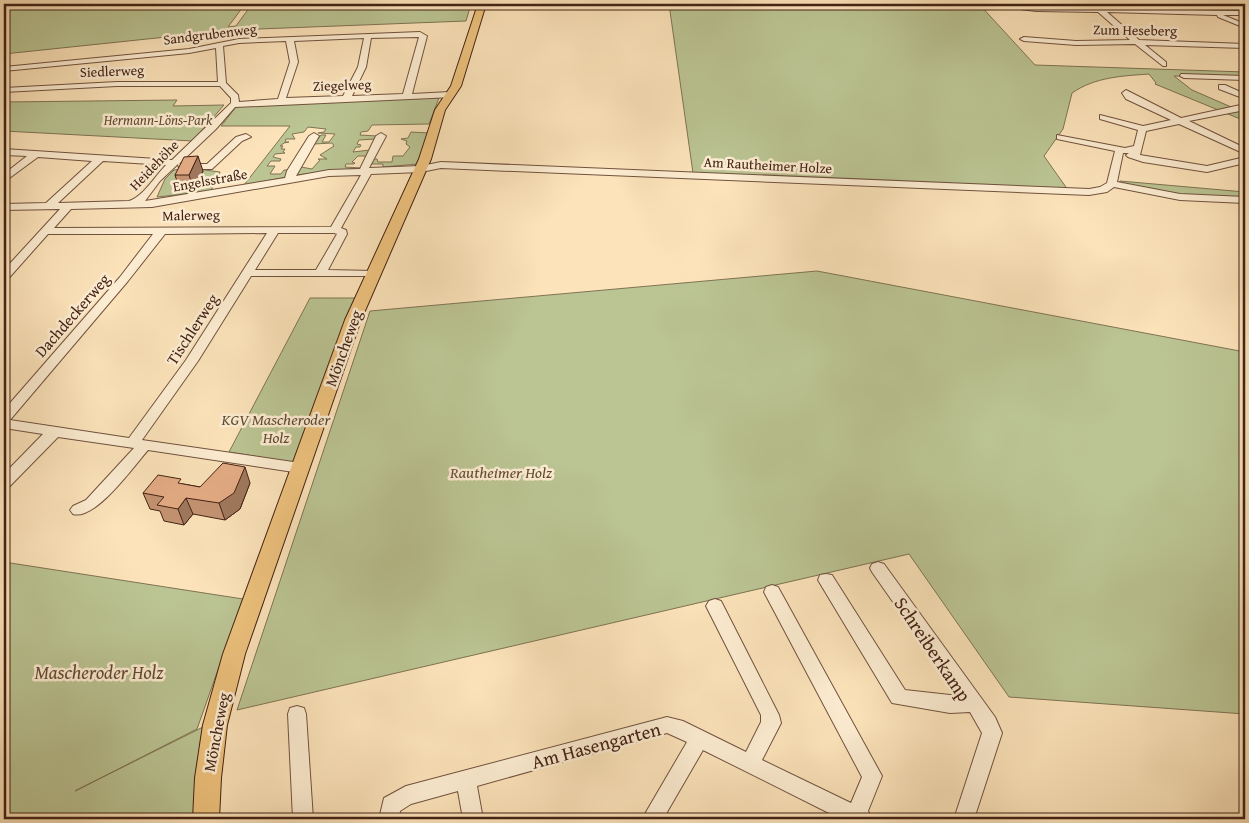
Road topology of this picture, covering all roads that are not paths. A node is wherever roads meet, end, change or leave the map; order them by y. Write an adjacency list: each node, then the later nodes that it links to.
1 (482, 4): 25 (main road, Möncheweg)
2 (996, 4): 5 (street)
3 (1174, 4): 4 (street); 6 (street)
4 (1225, 5): 8 (street)
5 (1100, 10): 6 (street); 14 (street)
6 (1183, 11): 7 (street)
7 (1211, 12): 8 (street); 10 (street)
8 (1233, 13): 9 (street)
9 (1245, 13)
10 (1245, 26)
11 (368, 35): 12 (street, Sandgrubenweg); 26 (street, Sandgrubenweg); 28 (street)
12 (289, 38): 15 (street, Sandgrubenweg); 29 (street)
13 (1024, 39): 14 (street, Zum Heseberg)
14 (1135, 42): 16 (street, Zum Heseberg); 17 (street)
15 (219, 44): 18 (street, Sandgrubenweg); 21 (street)
16 (1245, 46)
17 (1163, 64)
18 (4, 69)
19 (1184, 76): 20 (street)
20 (1245, 78)
21 (222, 84): 23 (street, Siedlerweg); 30 (street)
22 (1222, 87): 27 (street)
23 (4, 90)
24 (1126, 93): 33 (street)
25 (450, 95): 26 (street, Ziegelweg); 47 (main road, Möncheweg)
26 (407, 96): 28 (street, Ziegelweg)
27 (1245, 97)
28 (346, 98): 29 (street, Ziegelweg)
29 (281, 100): 30 (street, Ziegelweg)
30 (235, 104): 46 (street, Heidehöhe)
31 (1245, 106): 33 (street)
32 (1103, 117): 34 (street)
33 (1180, 121): 34 (street); 42 (street)
34 (1144, 129): 41 (street)
35 (314, 136): 50 (street)
36 (381, 136): 48 (street)
37 (246, 137): 46 (street)
38 (1060, 138): 40 (street)
39 (4, 152): 43 (street)
40 (1119, 152): 41 (street); 51 (street)
41 (1134, 152): 45 (street)
42 (1245, 152)
43 (37, 153): 44 (street); 49 (street)
44 (102, 158): 46 (street); 53 (street)
45 (1245, 160)
46 (173, 164): 55 (street, Heidehöhe)
47 (421, 169): 48 (street, Engelsstraße); 51 (street, Am Rautheimer Holze); 63 (main road, Möncheweg)
48 (365, 170): 50 (street, Engelsstraße); 59 (street)
49 (4, 179)
50 (290, 179): 55 (street, Engelsstraße)
51 (1112, 184): 52 (street, Am Rautheimer Holze)
52 (1245, 200)
53 (49, 206): 54 (street, Engelsstraße); 56 (street, Engelsstraße)
54 (68, 206): 55 (street, Engelsstraße); 60 (street)
55 (128, 206)
56 (4, 207)
57 (275, 229): 58 (street, Malerweg); 59 (street, Malerweg); 61 (street, Tischlerweg)
58 (162, 230): 60 (street, Malerweg); 65 (street, Dachdeckerweg)
59 (335, 230): 62 (street)
60 (46, 231): 64 (street)
61 (248, 272): 62 (street); 68 (street, Tischlerweg)
62 (320, 274): 63 (street)
63 (374, 274): 69 (main road, Möncheweg)
64 (4, 277)
65 (4, 419)
66 (4, 424): 67 (street)
67 (54, 432): 68 (street); 70 (street)
68 (138, 445): 69 (street); 71 (street, Tischlerweg)
69 (300, 468): 82 (main road, Möncheweg)
70 (4, 483)
71 (78, 510)
72 (878, 568): 76 (street, Schreiberkamp)
73 (826, 580): 76 (street, Schreiberkamp)
74 (772, 592): 81 (street, Am Hasengarten)
75 (715, 606): 79 (street)
76 (974, 704): 87 (street)
77 (297, 714): 83 (street)
78 (699, 739): 79 (street, Am Hasengarten); 80 (street, Am Hasengarten); 86 (street)
79 (750, 763): 81 (street, Am Hasengarten)
80 (466, 780): 84 (street, Am Hasengarten); 85 (street)
81 (859, 818)
82 (206, 819)
83 (303, 819)
84 (389, 819)
85 (473, 819)
86 (652, 819)
87 (964, 819)

